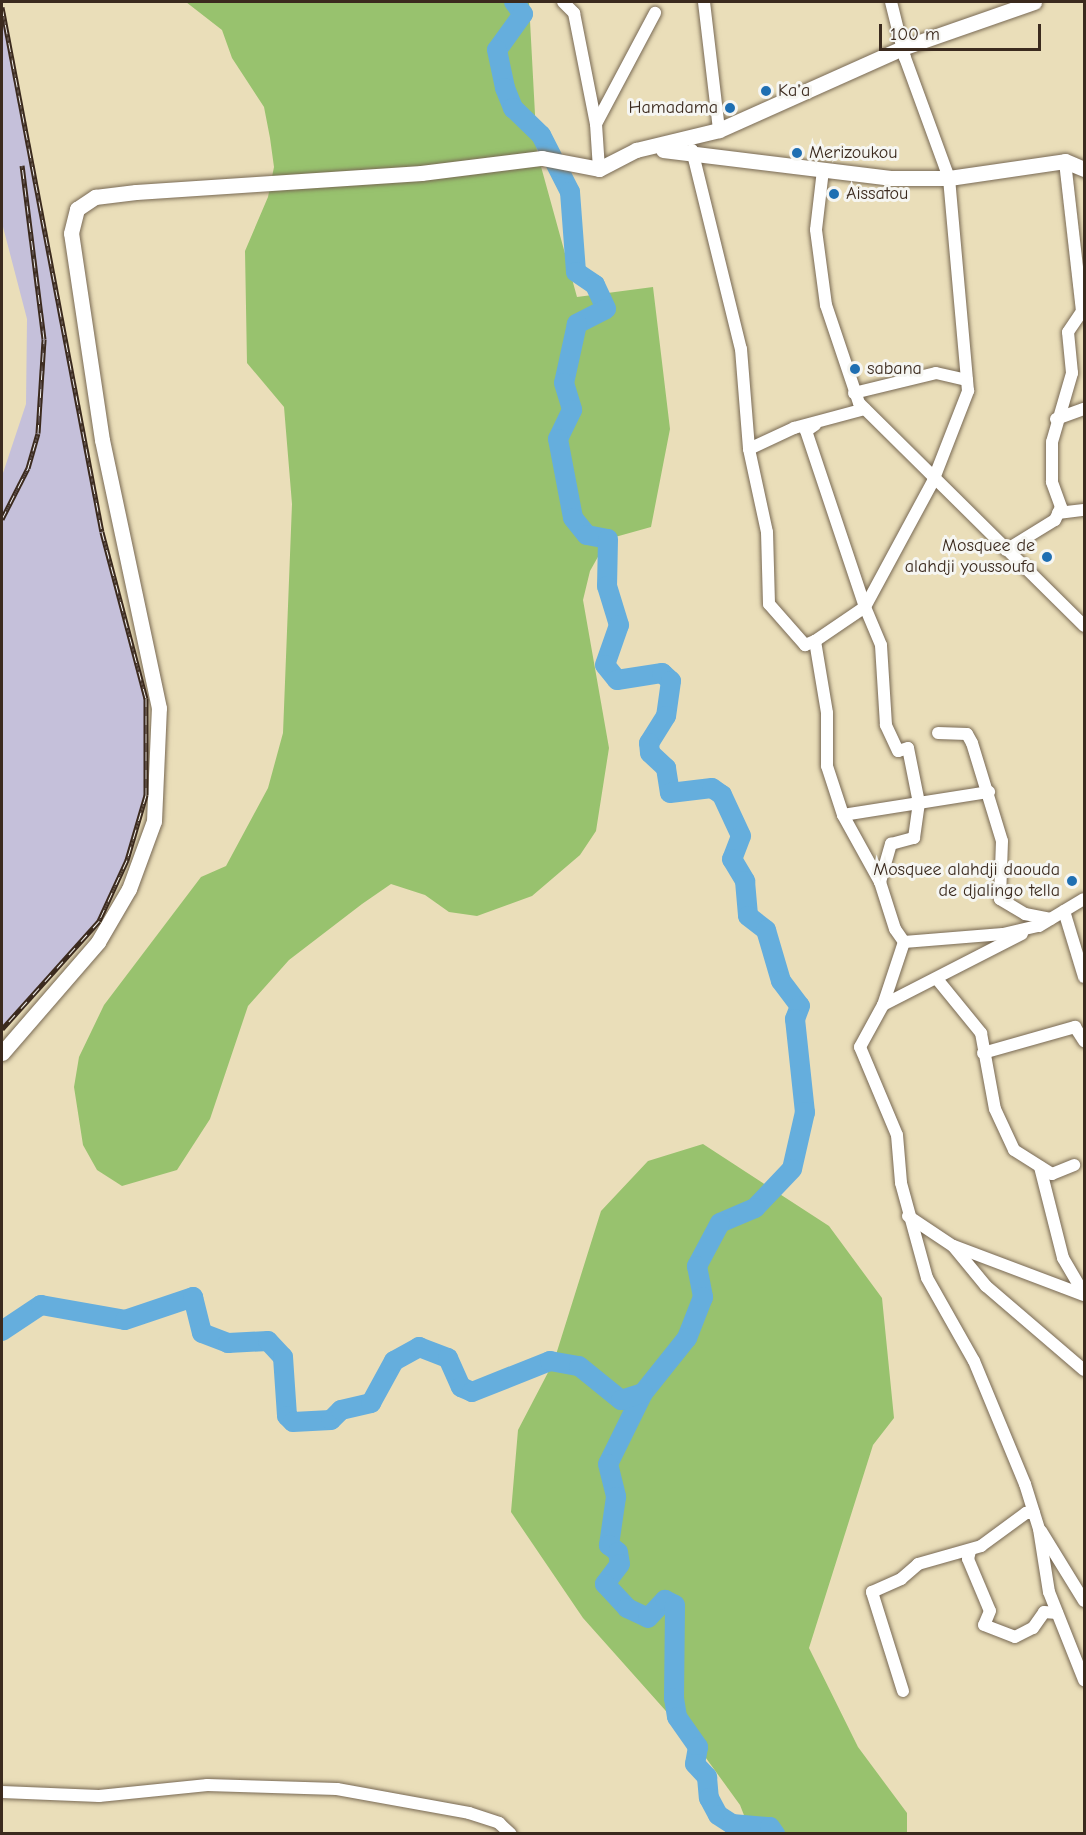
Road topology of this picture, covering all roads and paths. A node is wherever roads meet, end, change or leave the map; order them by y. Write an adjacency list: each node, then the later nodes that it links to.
1 (563, 2): 7 (street)
2 (704, 2): 8 (street)
3 (891, 2): 6 (street)
4 (1034, 2): 6 (street)
5 (655, 13): 7 (street)
6 (902, 48): 8 (street); 15 (street)
7 (596, 124): 13 (street)
8 (719, 130): 9 (street)
9 (636, 150): 10 (street); 13 (street)
10 (692, 150): 14 (street); 22 (street)
11 (1065, 161): 12 (street); 15 (street); 20 (street)
12 (1084, 168)
13 (598, 169): 44 (street)
14 (823, 170): 15 (street); 17 (street)
15 (949, 178): 16 (street)
16 (967, 380): 17 (street); 23 (street)
17 (854, 393): 18 (street)
18 (865, 409): 21 (street); 23 (street)
19 (1084, 409): 20 (street)
20 (1056, 419): 25 (street)
21 (815, 425): 22 (street); 27 (street)
22 (749, 449): 29 (street)
23 (932, 473): 26 (street); 27 (street)
24 (1084, 510): 25 (street)
25 (1058, 513): 26 (street)
26 (1006, 550): 28 (street)
27 (865, 607): 29 (street); 32 (street)
28 (1084, 626)
29 (815, 641): 33 (street)
30 (938, 733): 31 (street)
31 (989, 792): 32 (street); 37 (street)
32 (919, 803): 33 (street); 34 (street)
33 (843, 815): 34 (street)
34 (880, 882): 39 (street)
35 (1084, 899): 36 (street)
36 (1064, 911): 37 (street); 40 (street)
37 (1052, 919): 38 (street)
38 (1039, 926): 39 (street); 41 (street)
39 (904, 942): 42 (street)
40 (1084, 977)
41 (937, 979): 42 (street); 45 (street)
42 (883, 1005): 48 (street)
43 (1084, 1041): 45 (street)
44 (2, 1053)
45 (983, 1053): 47 (street)
46 (1074, 1165): 47 (street)
47 (1039, 1166): 50 (street)
48 (909, 1216): 49 (street); 52 (street)
49 (953, 1246): 50 (street); 51 (street)
50 (1084, 1294)
51 (1084, 1370)
52 (1034, 1513): 53 (street); 54 (street)
53 (1039, 1529): 55 (street); 56 (street)
54 (970, 1551): 56 (street); 58 (street)
55 (1084, 1601)
56 (1057, 1613): 57 (street)
57 (1084, 1680)
58 (903, 1691)
59 (2, 1792): 60 (street)
60 (511, 1833)

